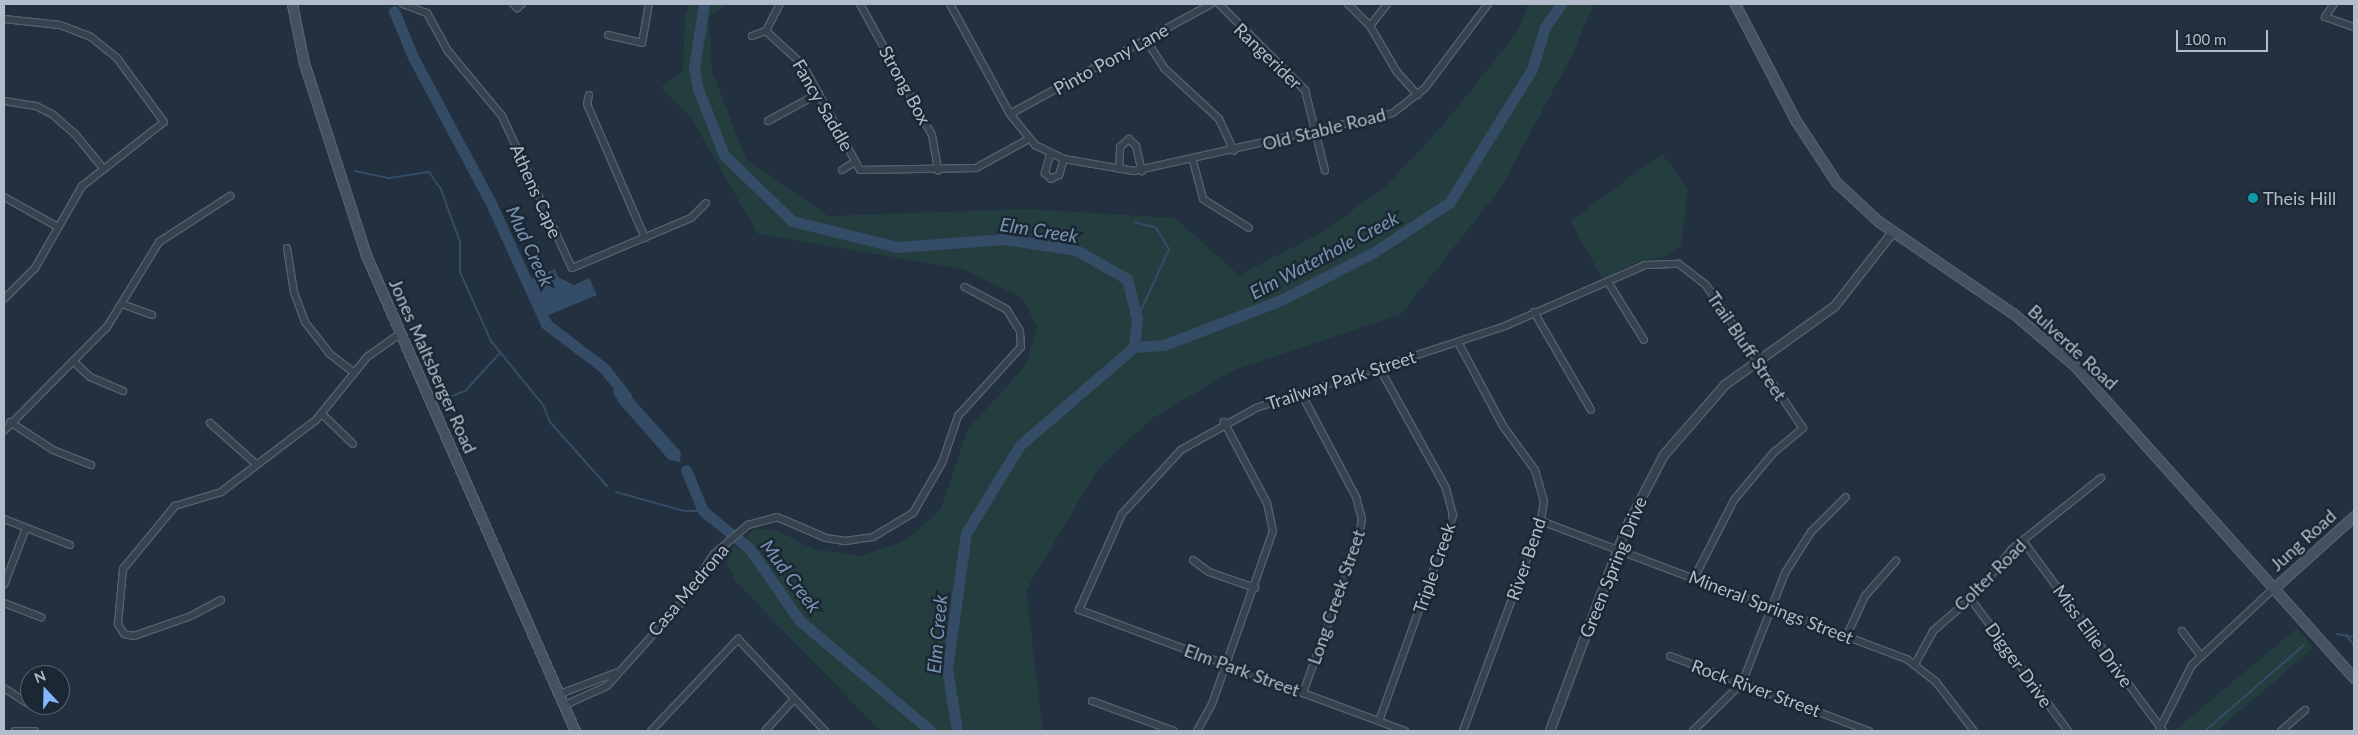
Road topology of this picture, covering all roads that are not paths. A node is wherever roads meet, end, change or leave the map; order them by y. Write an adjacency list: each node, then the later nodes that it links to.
1 (292, 4): 55 (main road, Jones Maltsberger Road)
2 (404, 4): 46 (street, Athens Cape)
3 (648, 4): 18 (street)
4 (780, 4): 17 (street)
5 (860, 4): 37 (street, Strong Box)
6 (950, 4): 25 (street, Old Stable Road)
7 (1211, 4): 20 (street, Pinto Pony Lane)
8 (1219, 4): 27 (street, Rangerider)
9 (1348, 4): 15 (street)
10 (1387, 4): 15 (street)
11 (1488, 4): 23 (street, Old Stable Road)
12 (1735, 4): 45 (main road, Bulverde Road)
13 (2334, 4): 16 (street)
14 (4, 19): 34 (street)
15 (1370, 26): 23 (street)
16 (2354, 27)
17 (766, 31): 19 (street); 21 (street, Fancy Saddle)
18 (608, 35)
19 (752, 36)
20 (1146, 40): 25 (street, Pinto Pony Lane); 29 (street)
21 (819, 93): 26 (street); 33 (street, Fancy Saddle)
22 (589, 95): 46 (street)
23 (1418, 95): 27 (street, Old Stable Road)
24 (4, 101): 34 (street)
25 (1010, 114): 28 (street, Old Stable Road)
26 (768, 121)
27 (1317, 133): 29 (street, Old Stable Road); 39 (street, Rangerider)
28 (1029, 139): 30 (street, Old Stable Road); 37 (street)
29 (1234, 151): 32 (street, Old Stable Road)
30 (1050, 155): 31 (street, Old Stable Road); 31 (street)
31 (1064, 159): 35 (street, Old Stable Road)
32 (1193, 161): 38 (street, Old Stable Road); 44 (street)
33 (856, 162): 36 (street, Fancy Saddle); 37 (street, Fancy Saddle)
34 (102, 167): 43 (street)
35 (1119, 169): 38 (street, Old Stable Road); 38 (street)
36 (842, 170)
37 (938, 170)
38 (1142, 171)
39 (1325, 171)
40 (230, 196): 52 (street)
41 (4, 197): 43 (street)
42 (706, 203): 46 (street, Athens Cape)
43 (56, 226): 51 (street)
44 (1249, 228)
45 (1893, 232): 58 (street, Green Spring Drive); 87 (main road, Bulverde Road)
46 (645, 238)
47 (287, 248): 61 (street)
48 (1686, 268): 49 (street, Trailway Park Street); 58 (street, Trail Bluff Street)
49 (1608, 282): 53 (street, Trailway Park Street); 56 (street)
50 (965, 287): 100 (street, Casa Medrona)
51 (4, 299)
52 (122, 304): 54 (street); 59 (street)
53 (1534, 312): 57 (street, Trailway Park Street); 64 (street)
54 (152, 315)
55 (401, 333): 61 (street); 106 (main road, Jones Maltsberger Road)
56 (1644, 340)
57 (1458, 342): 60 (street, Trailway Park Street); 77 (street, River Bend)
58 (1757, 360): 81 (street, Green Spring Drive); 84 (street, Trail Bluff Street)
59 (73, 361): 62 (street); 66 (street)
60 (1379, 367): 63 (street, Trailway Park Street); 113 (street, Triple Creek)
61 (353, 372): 65 (street)
62 (123, 391)
63 (1301, 393): 67 (street, Trailway Park Street); 105 (street, Long Creek Street)
64 (1590, 410)
65 (322, 414): 70 (street); 71 (street)
66 (10, 422): 69 (street); 72 (street)
67 (1224, 422): 86 (street); 92 (street, Trailway Park Street)
68 (210, 423): 71 (street)
69 (4, 431)
70 (353, 444)
71 (256, 464): 89 (street)
72 (91, 465)
73 (2101, 478): 79 (street, Colter Road)
74 (1846, 497): 91 (street)
75 (2354, 516): 87 (main road, Jung Road)
76 (4, 519): 78 (street)
77 (1541, 521): 81 (street, Mineral Springs Street); 124 (street, River Bend)
78 (26, 528): 80 (street); 85 (street)
79 (2023, 541): 88 (street, Colter Road); 114 (street, Miss Ellie Drive)
80 (70, 545)
81 (1617, 550): 84 (street, Mineral Springs Street); 125 (street, Green Spring Drive)
82 (1193, 560): 86 (street)
83 (1896, 561): 95 (street)
84 (1694, 578): 91 (street, Mineral Springs Street)
85 (4, 585)
86 (1255, 588): 99 (street)
87 (2274, 588): 97 (street); 101 (main road, Bulverde Road)
88 (1970, 598): 98 (street, Colter Road); 129 (street, Digger Drive)
89 (221, 600)
90 (4, 602): 93 (street)
91 (1771, 607): 95 (street, Mineral Springs Street); 102 (street)
92 (1079, 610): 99 (street, Elm Park Street)
93 (42, 617)
94 (2182, 630): 97 (street)
95 (1847, 635): 98 (street, Mineral Springs Street)
96 (1670, 656): 102 (street, Rock River Street)
97 (2201, 656): 114 (street)
98 (1915, 664): 128 (street, Mineral Springs Street)
99 (1226, 665): 105 (street, Elm Park Street); 122 (street)
100 (618, 672): 103 (street, Casa Medrona); 107 (street, Casa Medrona)
101 (2354, 678)
102 (1742, 682): 126 (street); 127 (street, Rock River Street)
103 (583, 684): 106 (street, Casa Medrona); 107 (street)
104 (4, 688): 108 (street)
105 (1304, 693): 113 (street, Elm Park Street)
106 (560, 694): 111 (main road, Jones Maltsberger Road)
107 (588, 694): 111 (street, Casa Medrona)
108 (20, 698)
109 (794, 699): 118 (street); 119 (street); 120 (street)
110 (1092, 701): 121 (street)
111 (565, 705): 117 (main road, Jones Maltsberger Road)
112 (2305, 710): 130 (street)
113 (1379, 722): 123 (street, Elm Park Street)
114 (2161, 730)
115 (15, 731): 116 (street)
116 (35, 731)
117 (576, 731)
118 (651, 731)
119 (765, 731)
120 (825, 731)
121 (1174, 731)
122 (1197, 731)
123 (1405, 731)
124 (1463, 731)
125 (1550, 731)
126 (1693, 731)
127 (1869, 731)
128 (1974, 731)
129 (2068, 731)
130 (2281, 731)

